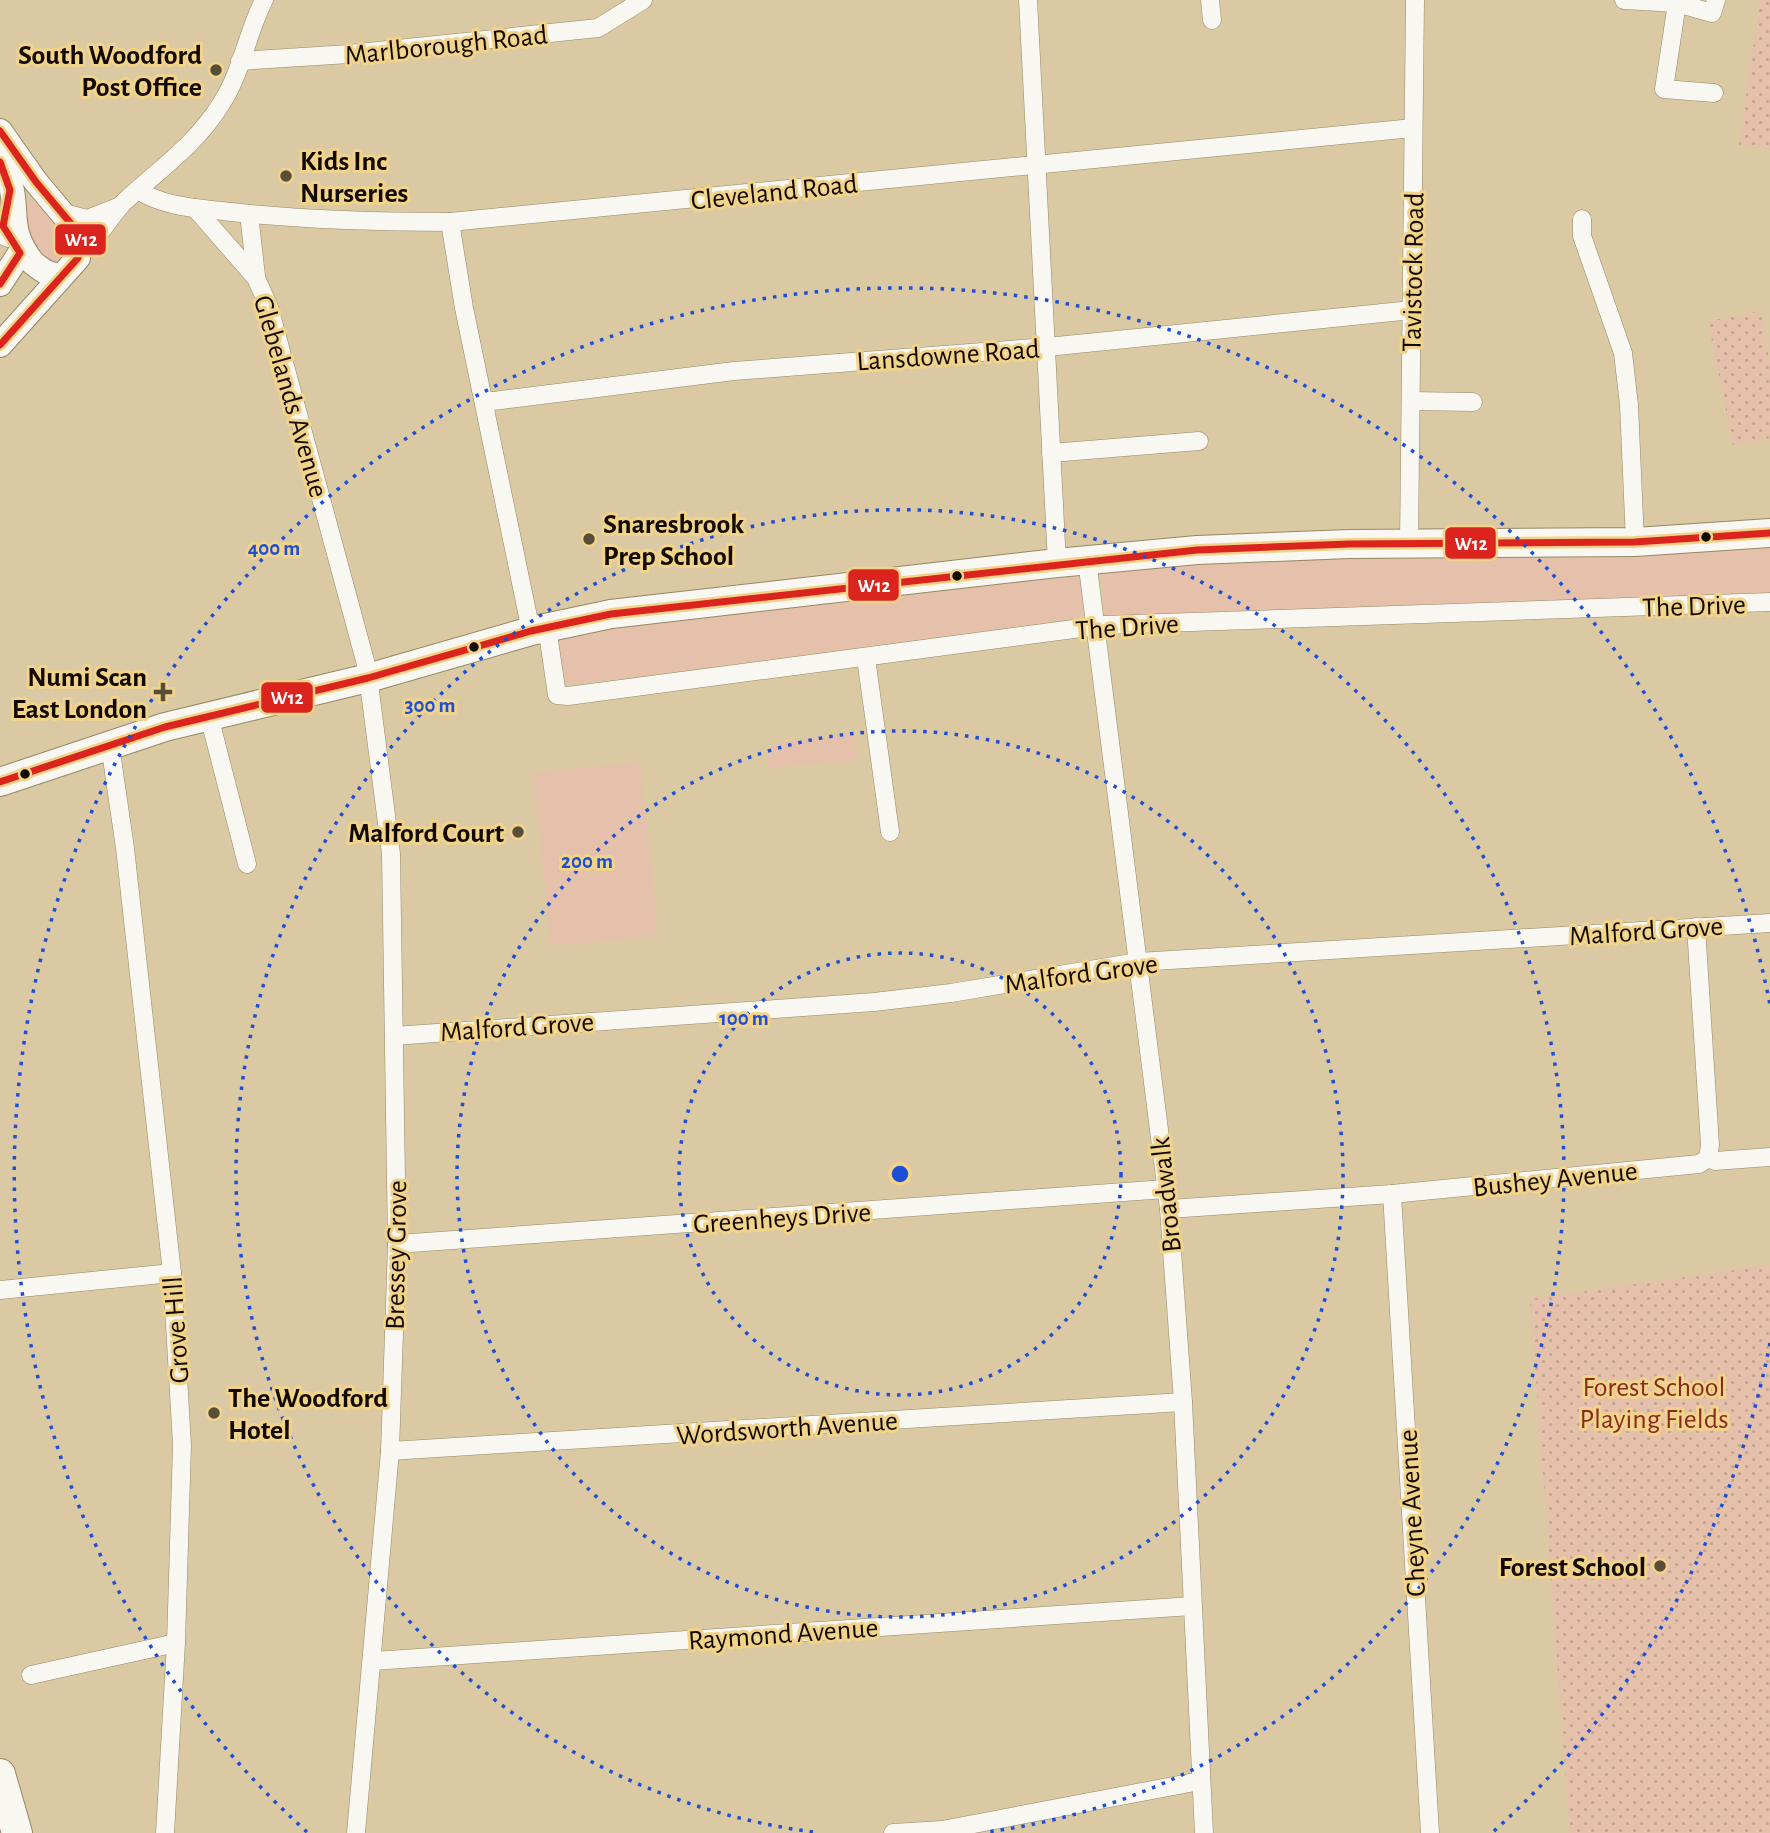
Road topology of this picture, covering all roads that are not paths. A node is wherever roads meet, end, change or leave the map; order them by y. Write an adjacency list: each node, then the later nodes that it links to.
1 (264, 0): 10 (street)
2 (643, 0): 10 (street, Marlborough Road)
3 (1028, 0): 15 (street)
4 (1210, 0): 9 (street)
5 (1415, 0): 12 (street, Tavistock Road)
6 (1624, 0): 8 (street)
7 (1716, 0): 8 (street)
8 (1677, 2): 11 (street)
9 (1212, 20)
10 (240, 61): 16 (street)
11 (1714, 93)
12 (1413, 128): 15 (street, Cleveland Road); 29 (street, Tavistock Road)
13 (0, 131): 14 (main road)
14 (9, 164): 17 (main road); 19 (main road)
15 (1036, 165): 23 (street, Cleveland Road); 31 (street)
16 (138, 190): 18 (street); 20 (street, Cleveland Road)
17 (55, 204): 18 (street); 19 (main road); 25 (main road)
18 (120, 206): 25 (street)
19 (4, 207): 24 (main road)
20 (195, 208): 21 (street, Cleveland Road); 27 (street, Glebelands Avenue)
21 (249, 214): 23 (street, Cleveland Road); 27 (street, Glebelands Avenue)
22 (1582, 219): 38 (street)
23 (450, 222): 33 (street)
24 (9, 242): 26 (main road); 28 (main road)
25 (80, 251): 26 (main road)
26 (62, 275): 30 (main road)
27 (256, 278): 46 (street, Glebelands Avenue)
28 (0, 284)
29 (1412, 310): 31 (street, Lansdowne Road); 32 (street, Tavistock Road)
30 (0, 345)
31 (1047, 347): 33 (street, Lansdowne Road); 36 (street)
32 (1410, 401): 34 (street); 39 (street, Tavistock Road)
33 (485, 402): 44 (street)
34 (1473, 402)
35 (1199, 441): 36 (street)
36 (1051, 453): 41 (street)
37 (1770, 533): 38 (main road)
38 (1635, 541): 39 (main road)
39 (1409, 543): 40 (main road)
40 (1087, 560): 41 (main road); 43 (street, Broadwalk)
41 (1057, 563): 44 (main road)
42 (1770, 602): 43 (street, The Drive)
43 (1096, 626): 45 (street, The Drive); 54 (street, Broadwalk)
44 (539, 629): 45 (street, The Drive); 46 (main road)
45 (866, 658): 50 (street)
46 (368, 678): 47 (main road); 55 (street, Bressey Grove)
47 (209, 716): 48 (main road); 51 (street)
48 (110, 745): 49 (main road); 62 (street, Grove Hill)
49 (0, 782)
50 (890, 832)
51 (247, 864)
52 (1770, 923): 53 (street, Malford Grove)
53 (1696, 927): 54 (street, Malford Grove); 57 (street)
54 (1138, 962): 55 (street, Malford Grove); 58 (street, Broadwalk)
55 (394, 1036): 61 (street, Bressey Grove)
56 (1770, 1157): 57 (street, Bushey Avenue)
57 (1708, 1158): 59 (street, Bushey Avenue)
58 (1166, 1189): 60 (street, Broadwalk); 61 (street, Greenheys Drive)
59 (1392, 1194): 60 (street, Bushey Avenue); 77 (street, Cheyne Avenue)
60 (1168, 1209): 64 (street, Broadwalk)
61 (397, 1244): 65 (street, Bressey Grove)
62 (172, 1273): 63 (street); 67 (street, Grove Hill)
63 (0, 1290)
64 (1183, 1402): 65 (street, Wordsworth Avenue); 66 (street, Broadwalk)
65 (390, 1451): 68 (street, Bressey Grove)
66 (1192, 1606): 68 (street, Raymond Avenue); 71 (street, Broadwalk)
67 (176, 1643): 69 (street); 73 (street, Grove Hill)
68 (373, 1661): 74 (street, Bressey Grove)
69 (31, 1675)
70 (0, 1774): 72 (highway)
71 (1200, 1781): 75 (street); 76 (street, Broadwalk)
72 (17, 1833)
73 (164, 1833)
74 (356, 1833)
75 (892, 1833)
76 (1204, 1833)
77 (1430, 1833)

